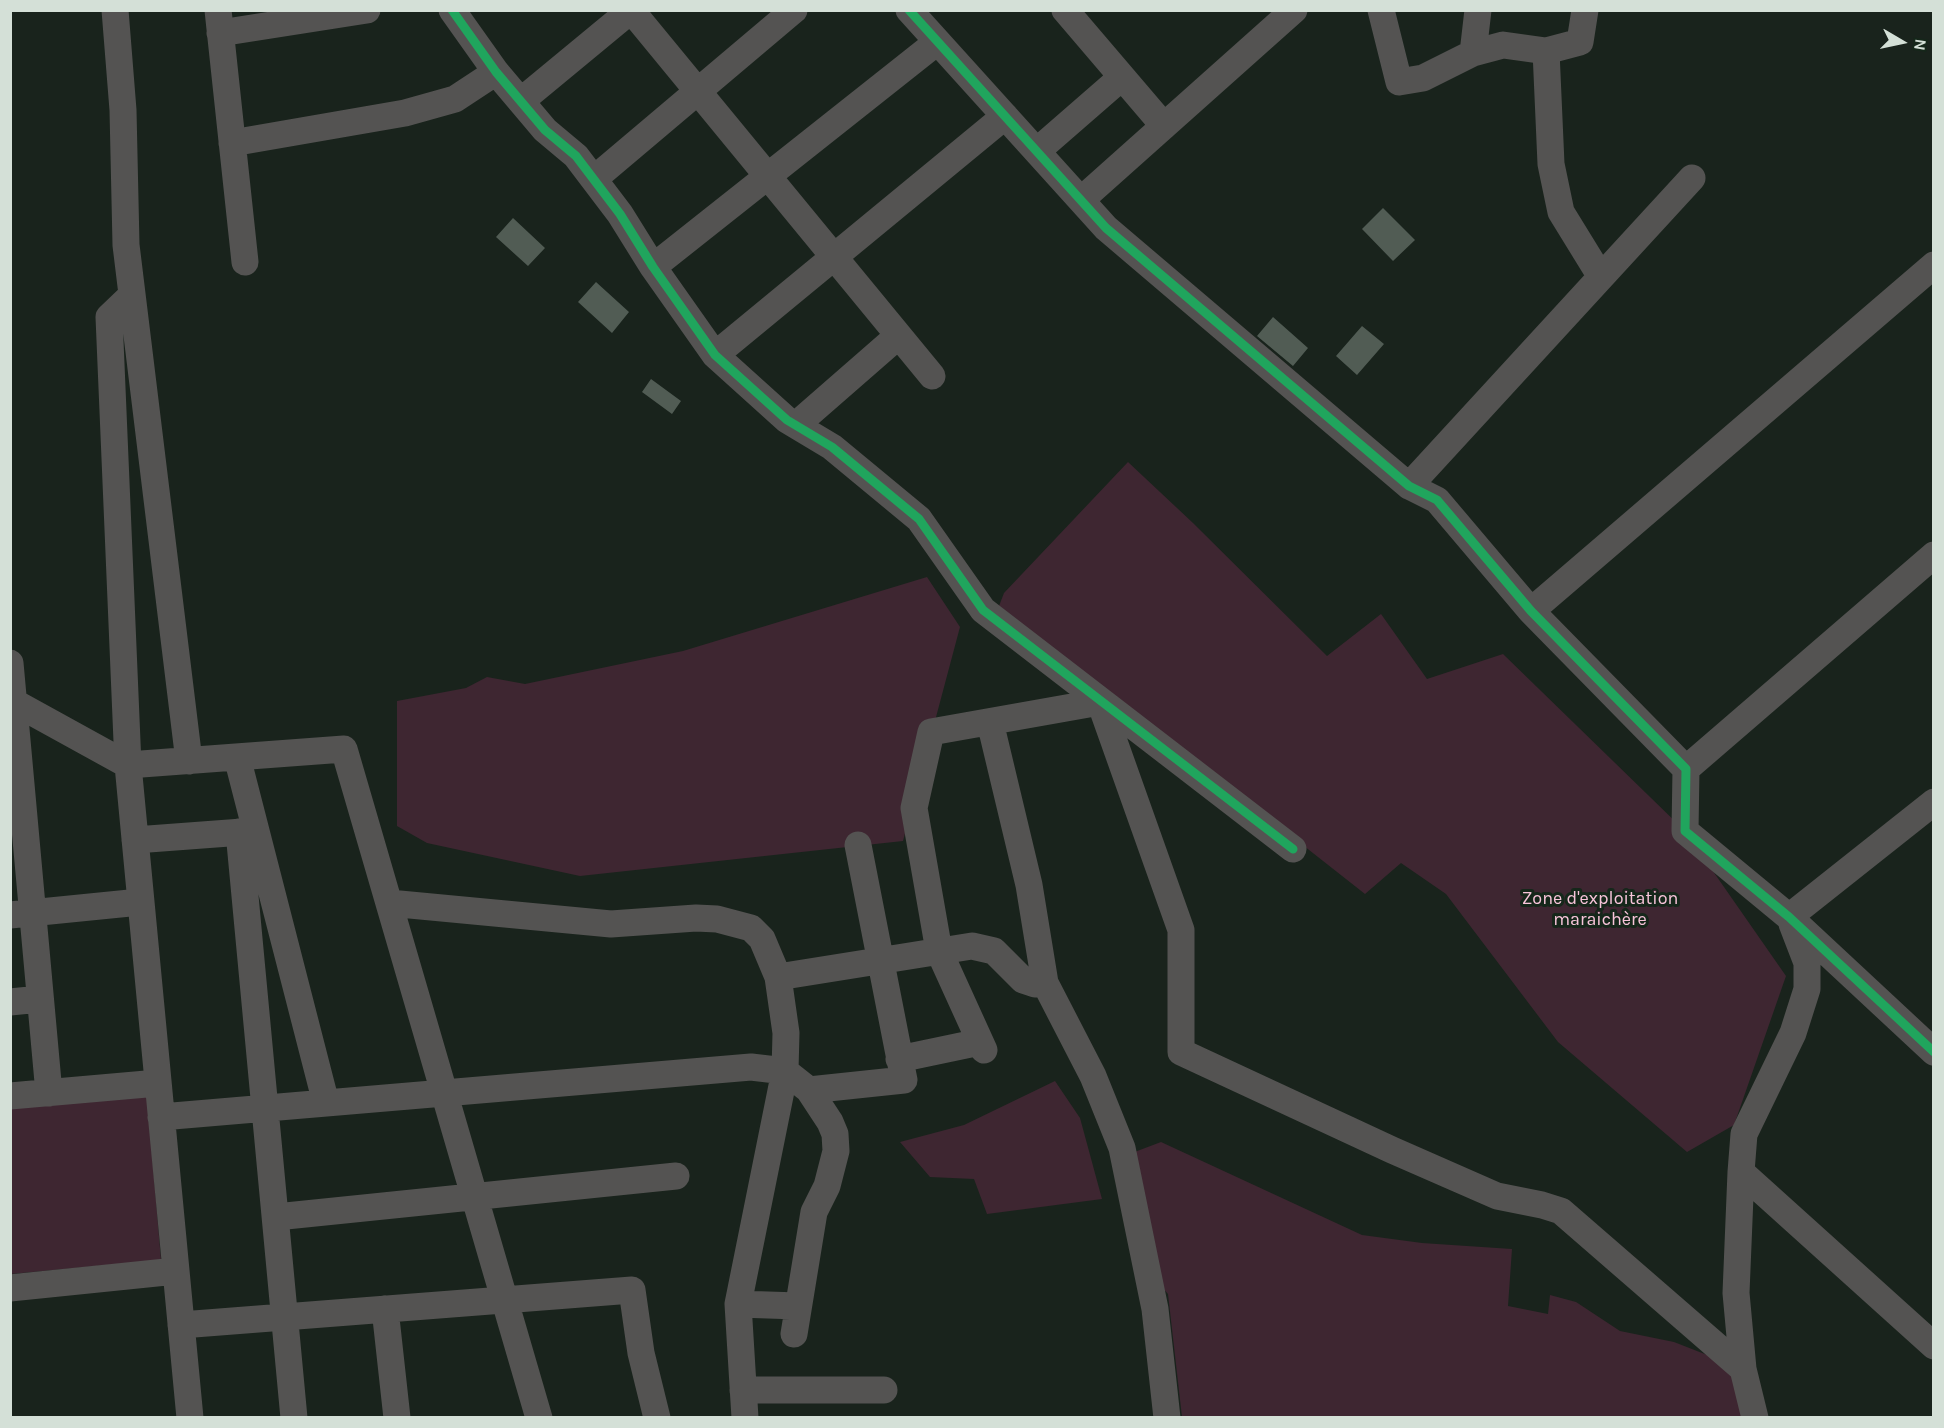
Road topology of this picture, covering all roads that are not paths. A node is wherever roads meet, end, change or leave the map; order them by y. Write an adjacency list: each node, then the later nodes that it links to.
1 (115, 10): 33 (street)
2 (367, 10): 12 (street)
3 (452, 10): 16 (street)
4 (631, 10): 18 (street); 19 (street)
5 (794, 10): 18 (street)
6 (909, 10): 13 (street)
7 (1065, 10): 17 (street)
8 (1381, 10): 15 (street)
9 (1478, 10): 15 (street)
10 (1585, 10): 14 (street)
11 (1286, 13): 21 (street)
12 (219, 22): 22 (street)
13 (937, 42): 20 (street); 24 (street)
14 (1546, 51): 15 (street); 32 (street)
15 (1473, 53)
16 (496, 72): 19 (street); 22 (street)
17 (1122, 77): 21 (street); 23 (street)
18 (698, 92): 24 (street); 26 (street)
19 (521, 100): 26 (street)
20 (1005, 116): 23 (street); 28 (street)
21 (1164, 126): 27 (street)
22 (232, 143): 29 (street)
23 (1037, 151): 27 (street)
24 (767, 176): 28 (street); 31 (street)
25 (1692, 178): 32 (street)
26 (594, 179): 31 (street)
27 (1081, 200): 38 (street)
28 (834, 257): 34 (street); 35 (street)
29 (245, 262)
30 (1934, 265): 40 (street)
31 (653, 267): 35 (street)
32 (1601, 277): 38 (street)
33 (132, 295): 46 (street); 47 (street)
34 (898, 336): 36 (street); 37 (street)
35 (715, 355): 37 (street)
36 (932, 376)
37 (796, 425): 43 (street)
38 (1409, 486): 40 (street)
39 (1934, 555): 48 (street)
40 (1532, 611): 48 (street)
41 (10, 663): 42 (street)
42 (12, 700): 47 (street); 56 (street)
43 (1100, 702): 44 (street); 53 (street); 89 (street)
44 (990, 722): 58 (street); 61 (street)
45 (237, 757): 46 (street); 50 (street); 55 (street)
46 (189, 761): 47 (street)
47 (128, 765): 51 (street)
48 (1686, 769): 57 (street)
49 (1934, 802): 57 (street)
50 (248, 832): 51 (street); 72 (street); 73 (street)
51 (135, 840): 54 (street)
52 (858, 845): 59 (street)
53 (1293, 849)
54 (141, 902): 56 (street); 67 (street)
55 (389, 903): 60 (street); 70 (street)
56 (21, 914): 62 (street)
57 (1789, 917): 64 (street); 75 (street)
58 (939, 951): 59 (street); 61 (street); 65 (street)
59 (880, 961): 60 (street); 65 (street)
60 (778, 977): 66 (street)
61 (1045, 983): 98 (street)
62 (40, 999): 63 (street); 69 (street)
63 (10, 1002)
64 (1934, 1052)
65 (899, 1059): 68 (street)
66 (785, 1071): 68 (street); 70 (street); 82 (street)
67 (158, 1083): 69 (street); 74 (street)
68 (810, 1090): 83 (street)
69 (48, 1093): 71 (street)
70 (444, 1093): 72 (street); 77 (street)
71 (10, 1096)
72 (326, 1103): 73 (street)
73 (265, 1108): 74 (street); 78 (street)
74 (161, 1117): 79 (street)
75 (1741, 1172): 88 (street); 89 (street)
76 (676, 1176): 77 (street)
77 (475, 1197): 78 (street); 81 (street)
78 (276, 1218): 85 (street)
79 (176, 1271): 80 (street); 86 (street)
80 (10, 1288)
81 (504, 1299): 84 (street); 95 (street); 96 (street)
82 (738, 1304): 83 (street); 90 (street)
83 (798, 1306): 87 (street)
84 (384, 1309): 85 (street); 94 (street)
85 (285, 1317): 86 (street); 93 (street)
86 (181, 1325): 92 (street)
87 (794, 1334)
88 (1934, 1346)
89 (1743, 1369): 99 (street)
90 (743, 1390): 91 (street); 97 (street)
91 (884, 1390)
92 (190, 1418)
93 (294, 1418)
94 (397, 1418)
95 (539, 1418)
96 (657, 1418)
97 (745, 1418)
98 (1167, 1418)
99 (1755, 1418)

